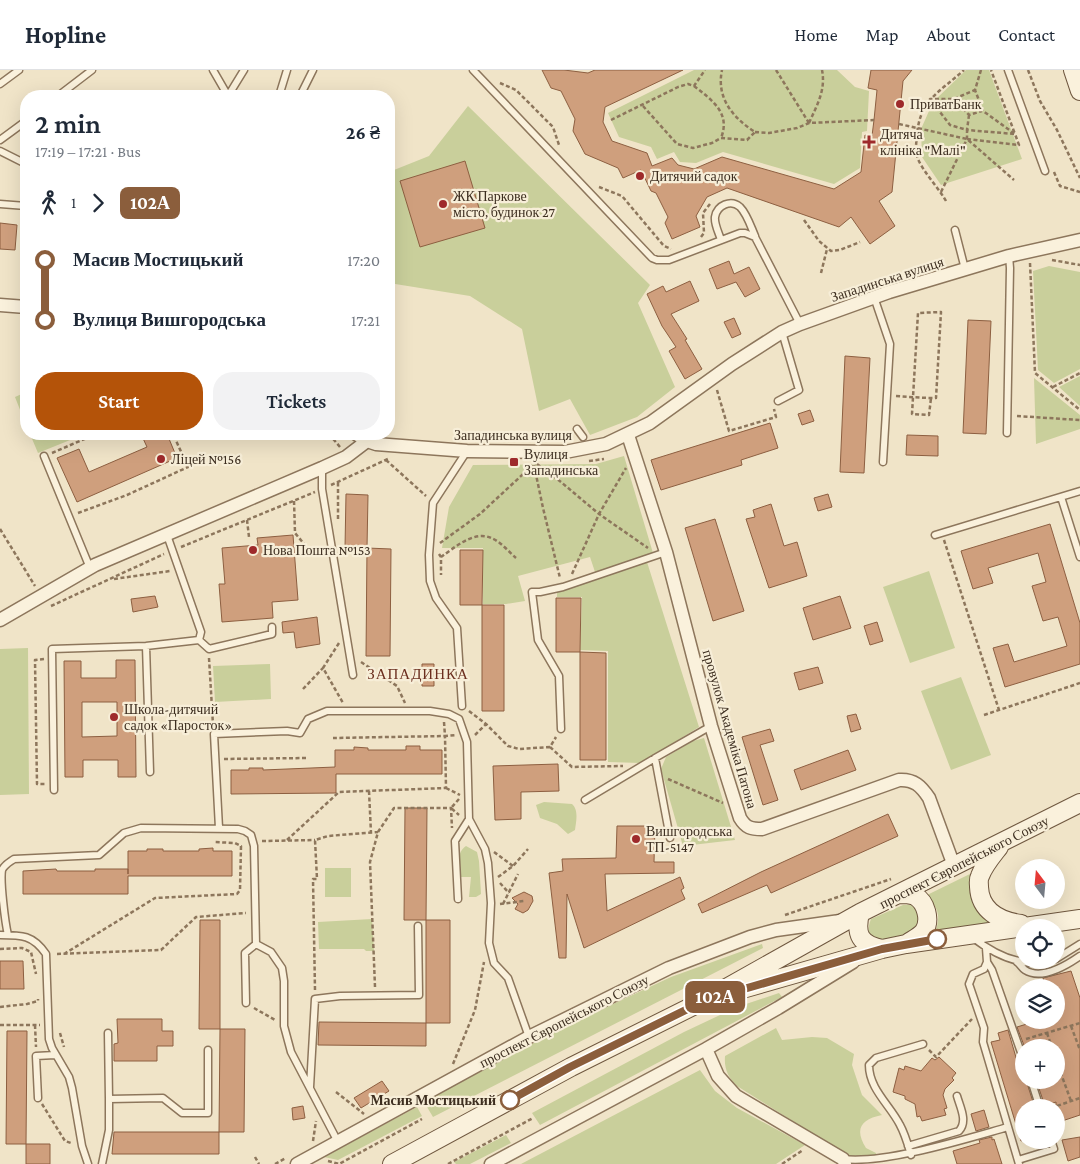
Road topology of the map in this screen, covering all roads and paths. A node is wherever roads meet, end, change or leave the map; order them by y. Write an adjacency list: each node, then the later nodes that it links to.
1 (19, 70): 19 (lane)
2 (92, 70): 21 (lane)
3 (213, 70): 22 (lane)
4 (244, 70): 23 (lane)
5 (287, 70): 24 (lane)
6 (313, 70): 25 (lane)
7 (473, 70): 63 (lane)
8 (705, 70): 20 (path)
9 (722, 70): 40 (path)
10 (776, 70): 35 (path)
11 (822, 70): 35 (path)
12 (964, 70): 28 (path)
13 (981, 70): 26 (path)
14 (991, 70): 41 (path)
15 (1008, 70): 49 (lane)
16 (1028, 70): 50 (path)
17 (1072, 70): 27 (main road)
18 (493, 80): 45 (path)
19 (0, 84)
20 (694, 86): 30 (path); 42 (path)
21 (66, 90)
22 (225, 90)
23 (232, 90)
24 (281, 90)
25 (303, 90)
26 (975, 90): 29 (path); 31 (path)
27 (1080, 91)
28 (930, 99): 29 (path); 38 (path); 39 (path)
29 (954, 100): 32 (path)
30 (643, 106): 33 (path); 42 (path)
31 (983, 111): 32 (path); 41 (path)
32 (969, 116): 39 (path)
33 (611, 120)
34 (874, 120): 35 (path)
35 (809, 123): 40 (path)
36 (899, 124): 38 (path)
37 (20, 125): 44 (lane)
38 (917, 128): 43 (path); 53 (path)
39 (967, 130): 41 (path); 43 (path)
40 (755, 132): 42 (path)
41 (1015, 134): 43 (path)
42 (721, 138)
43 (966, 139): 51 (path); 53 (path)
44 (0, 140)
45 (560, 147)
46 (0, 152): 47 (lane)
47 (20, 161)
48 (1053, 168): 54 (path)
49 (1045, 171)
50 (1080, 178)
51 (1014, 180)
52 (596, 185): 67 (path)
53 (941, 192): 56 (path)
54 (1080, 192)
55 (711, 202): 62 (path)
56 (946, 202)
57 (0, 204): 58 (lane)
58 (20, 206)
59 (804, 220): 66 (path)
60 (955, 230): 73 (lane)
61 (755, 237): 63 (lane); 63 (lane); 78 (lane)
62 (699, 239)
63 (721, 240)
64 (1080, 240): 70 (street, Западинська вулиця)
65 (860, 242): 66 (path)
66 (827, 248): 74 (path)
67 (673, 249)
68 (1037, 260): 71 (path)
69 (1052, 260): 72 (path)
70 (1009, 262): 71 (path); 73 (street, Западинська вулиця); 88 (lane)
71 (1030, 262): 81 (path)
72 (1080, 265)
73 (964, 269): 75 (street, Западинська вулиця)
74 (821, 273)
75 (874, 297): 78 (street, Западинська вулиця); 83 (lane)
76 (0, 305): 77 (street)
77 (20, 307)
78 (800, 324): 79 (street, Западинська вулиця)
79 (782, 332): 86 (lane); 92 (street, Западинська вулиця)
80 (1080, 373): 81 (path)
81 (1053, 387): 87 (path)
82 (716, 389): 86 (path)
83 (887, 395): 84 (path); 107 (lane)
84 (913, 397): 85 (path); 85 (path); 85 (path)
85 (930, 398)
86 (778, 401)
87 (1080, 410)
88 (1007, 416): 89 (path); 91 (lane)
89 (1080, 420)
90 (577, 429): 93 (lane)
91 (1007, 433)
92 (628, 435): 104 (street, Западинська вулиця); 127 (street, провулок Академіка Патона)
93 (583, 437)
94 (82, 440): 100 (path)
95 (176, 440): 117 (path)
96 (334, 440): 98 (path)
97 (367, 441): 99 (street, Западинська вулиця); 109 (street)
98 (340, 447)
99 (467, 451): 104 (street, Западинська вулиця); 115 (lane)
100 (44, 456): 117 (lane)
101 (393, 456): 103 (path)
102 (611, 456): 105 (path)
103 (385, 460): 110 (path); 115 (path)
104 (537, 461): 108 (path); 116 (path); 124 (path); 136 (path)
105 (586, 462)
106 (629, 462): 116 (path)
107 (883, 462)
108 (527, 463)
109 (322, 468): 111 (lane); 122 (street)
110 (338, 482): 111 (path); 119 (path)
111 (322, 489): 114 (path); 141 (lane)
112 (1080, 491): 113 (lane)
113 (1061, 497): 121 (lane); 130 (lane)
114 (294, 501): 118 (path); 126 (path)
115 (433, 502): 128 (lane)
116 (599, 514): 127 (path); 136 (path)
117 (69, 517): 132 (lane)
118 (247, 520): 123 (path); 125 (path)
119 (338, 520)
120 (0, 529): 137 (path)
121 (938, 534): 154 (path)
122 (167, 535): 125 (lane); 132 (street)
123 (249, 537)
124 (434, 546): 128 (path); 129 (path)
125 (173, 551): 133 (lane); 135 (path)
126 (310, 551)
127 (661, 553): 136 (lane); 158 (street, провулок Академіка Патона)
128 (428, 554): 151 (lane)
129 (440, 557): 131 (path); 134 (path)
130 (1080, 557)
131 (516, 558)
132 (90, 568): 137 (street)
133 (179, 570): 135 (path); 142 (lane)
134 (441, 576)
135 (109, 580): 138 (path)
136 (565, 586): 159 (lane)
137 (41, 596): 139 (street)
138 (43, 610)
139 (0, 620)
140 (272, 627): 142 (lane)
141 (346, 632): 144 (lane); 146 (path)
142 (199, 640): 143 (lane)
143 (146, 646): 167 (lane); 170 (lane)
144 (350, 654): 148 (lane); 153 (path)
145 (35, 660): 168 (path)
146 (323, 668): 150 (path); 152 (path)
147 (210, 670): 160 (path)
148 (353, 675)
149 (1080, 683): 154 (path)
150 (303, 689)
151 (462, 706): 157 (path)
152 (347, 710): 153 (lane); 160 (lane)
153 (409, 710): 155 (lane)
154 (999, 710): 156 (path)
155 (444, 713): 161 (path); 163 (lane)
156 (984, 715)
157 (486, 724): 159 (path); 163 (path)
158 (711, 726): 165 (lane); 189 (street, провулок Академіка Патона)
159 (561, 729)
160 (214, 734): 176 (lane)
161 (445, 736): 162 (path); 163 (path); 169 (path)
162 (333, 738)
163 (466, 739): 175 (lane)
164 (306, 758): 166 (path)
165 (655, 758): 173 (lane); 179 (lane)
166 (221, 759)
167 (150, 772)
168 (37, 784)
169 (446, 788): 171 (path); 172 (path)
170 (54, 790)
171 (369, 791): 178 (path); 180 (path)
172 (462, 796)
173 (585, 800)
174 (1080, 803): 185 (main road, проспект Європейського Союзу)
175 (469, 819): 183 (lane); 195 (lane)
176 (219, 828): 182 (lane); 205 (lane)
177 (378, 832): 178 (path); 183 (path); 225 (path)
178 (371, 833): 181 (path)
179 (670, 838)
180 (287, 840): 181 (path); 182 (path)
181 (315, 840): 226 (path)
182 (253, 841): 197 (lane)
183 (456, 841): 193 (lane)
184 (214, 842): 216 (path)
185 (1002, 842): 189 (main road, проспект Європейського Союзу); 201 (main road)
186 (528, 849): 188 (path)
187 (494, 854): 188 (path)
188 (513, 866): 191 (path)
189 (954, 866): 192 (main road, проспект Європейського Союзу)
190 (518, 874): 191 (path)
191 (509, 893): 196 (path)
192 (899, 894): 198 (main road, проспект Європейського Союзу); 209 (main road)
193 (458, 900)
194 (524, 901): 196 (path)
195 (491, 903): 196 (path); 207 (lane)
196 (503, 904)
197 (255, 912): 208 (lane); 216 (path)
198 (854, 916): 213 (main road); 227 (main road, проспект Європейського Союзу); 240 (street, проспект Європейського Союзу)
199 (1080, 919): 200 (main road, проспект Європейського Союзу)
200 (1065, 921)
201 (1015, 922)
202 (418, 926): 225 (lane)
203 (1015, 928): 206 (main road, проспект Європейського Союзу)
204 (0, 935): 205 (lane)
205 (8, 935): 232 (lane)
206 (969, 935): 209 (main road, проспект Європейського Союзу); 211 (lane)
207 (489, 943): 240 (lane); 251 (path)
208 (256, 944): 228 (lane); 235 (lane)
209 (906, 944): 213 (main road, проспект Європейського Союзу)
210 (1080, 944): 214 (lane)
211 (986, 948): 218 (lane); 219 (lane)
212 (0, 949): 223 (path)
213 (874, 952): 227 (main road, проспект Європейського Союзу); 245 (street, проспект Європейського Союзу)
214 (1065, 953)
215 (57, 954): 216 (path)
216 (64, 954)
217 (1080, 956): 220 (lane)
218 (1015, 961)
219 (987, 962): 230 (lane); 241 (lane)
220 (1065, 965)
221 (1024, 969): 222 (lane)
222 (1054, 969)
223 (36, 981)
224 (37, 991): 229 (path)
225 (375, 996): 226 (lane)
226 (315, 999): 253 (lane)
227 (706, 1000): 282 (main road, проспект Європейського Союзу)
228 (246, 1003): 235 (path)
229 (0, 1007)
230 (978, 1012): 244 (path); 265 (lane)
231 (1080, 1023): 236 (path)
232 (49, 1024): 234 (path); 249 (lane)
233 (0, 1025): 234 (path)
234 (35, 1025): 250 (path)
235 (284, 1026): 253 (lane)
236 (1071, 1026): 239 (path); 247 (path)
237 (59, 1030): 248 (path)
238 (108, 1033): 258 (lane)
239 (1047, 1033): 242 (path); 243 (path)
240 (530, 1037): 266 (street, проспект Європейського Союзу)
241 (1016, 1039)
242 (1027, 1039)
243 (1049, 1039)
244 (924, 1044): 270 (lane)
245 (706, 1049): 267 (street); 284 (street, проспект Європейського Союзу)
246 (208, 1050): 258 (lane)
247 (1080, 1050)
248 (65, 1053)
249 (55, 1055): 250 (lane); 269 (lane)
250 (36, 1056): 256 (lane)
251 (451, 1068)
252 (1065, 1085): 259 (path)
253 (310, 1088): 261 (lane)
254 (336, 1092): 262 (path)
255 (957, 1096): 270 (lane)
256 (38, 1098): 269 (path)
257 (1080, 1098): 259 (path)
258 (109, 1099): 278 (lane)
259 (1071, 1101): 260 (path)
260 (1065, 1103)
261 (319, 1105): 266 (lane); 268 (path)
262 (365, 1115)
263 (532, 1118): 283 (path)
264 (422, 1119): 281 (path)
265 (1008, 1127): 272 (lane); 275 (lane)
266 (338, 1142): 280 (street, проспект Європейського Союзу)
267 (814, 1142): 274 (street); 285 (path)
268 (313, 1143)
269 (82, 1146): 277 (lane)
270 (908, 1146): 272 (lane)
271 (1054, 1149): 275 (lane)
272 (911, 1155): 276 (lane)
273 (255, 1157): 279 (path)
274 (844, 1162): 276 (lane)
275 (1019, 1162)
276 (872, 1163)
277 (88, 1164)
278 (102, 1164)
279 (259, 1164)
280 (296, 1164)
281 (339, 1164)
282 (392, 1164)
283 (448, 1164)
284 (491, 1164)
285 (782, 1164)

